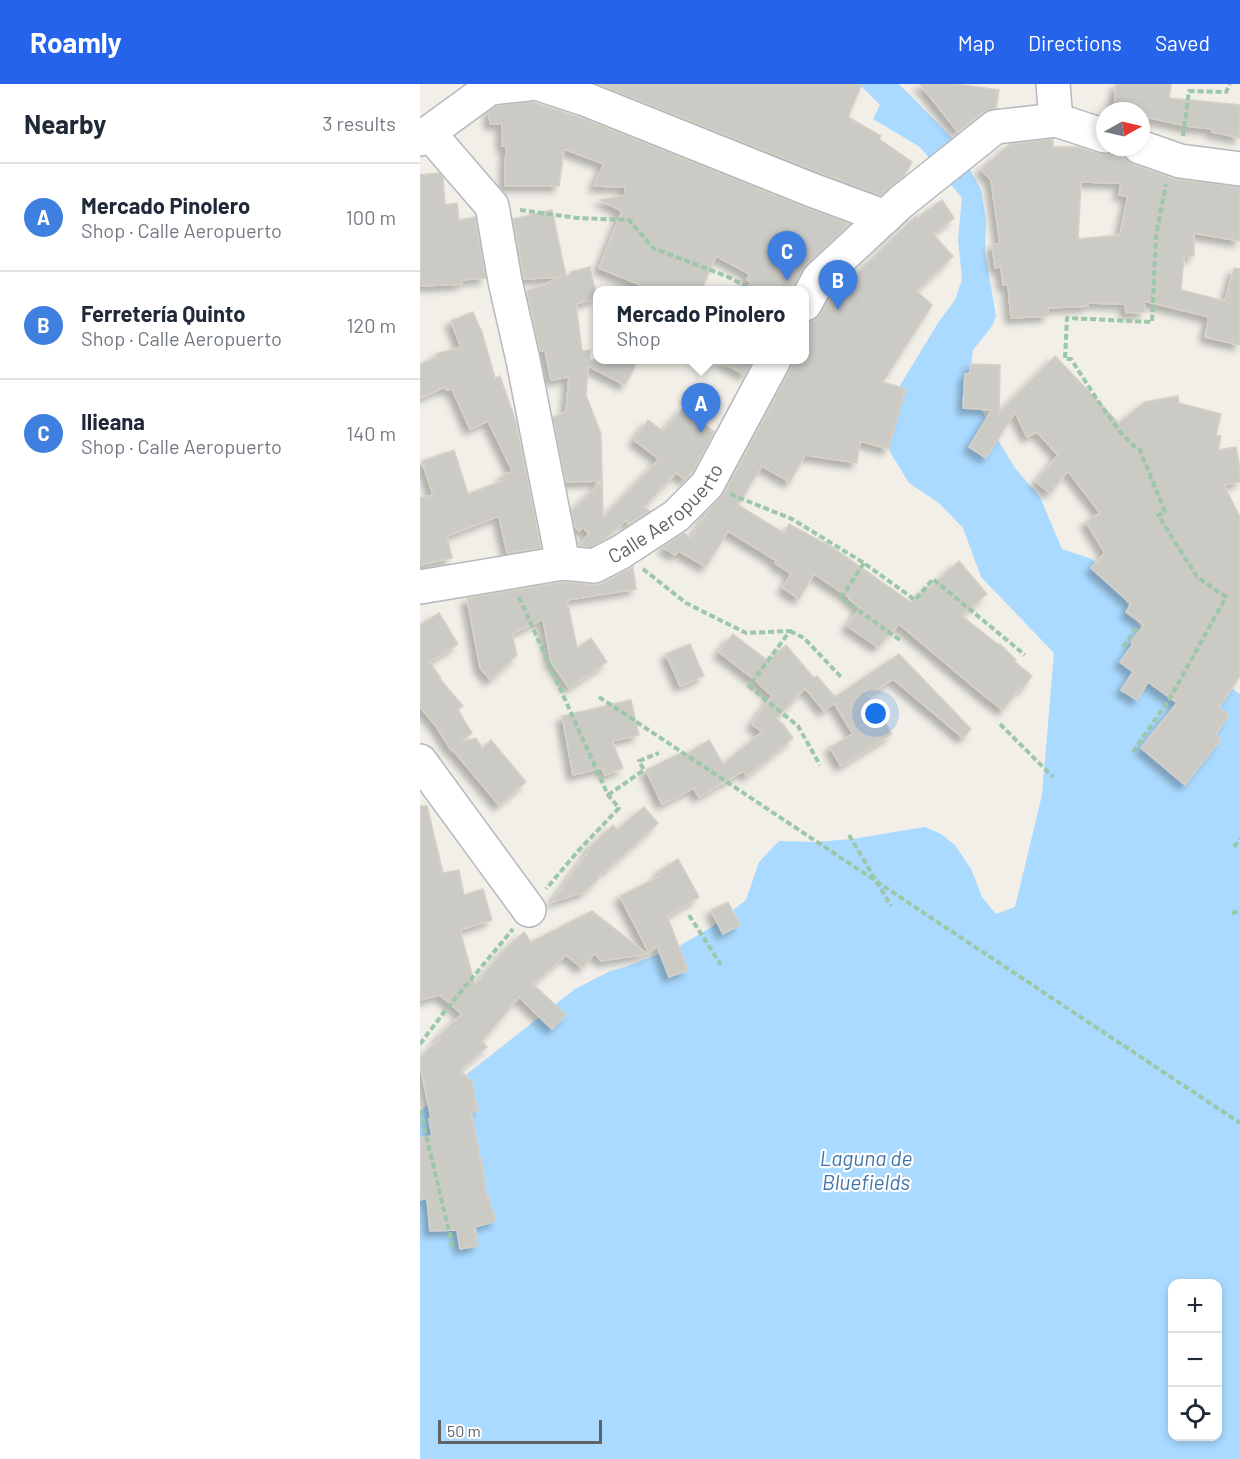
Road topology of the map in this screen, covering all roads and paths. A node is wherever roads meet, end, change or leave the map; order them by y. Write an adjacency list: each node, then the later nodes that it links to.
1 (528, 84): 7 (street)
2 (539, 84): 12 (street)
3 (1053, 84): 5 (street)
4 (1230, 84): 9 (path)
5 (1056, 120): 6 (street); 12 (street)
6 (1096, 133)
7 (425, 136): 11 (street)
8 (1150, 150): 9 (street)
9 (1176, 159): 10 (street); 30 (path)
10 (1240, 169)
11 (492, 206): 13 (path); 18 (street)
12 (893, 210): 14 (street)
13 (745, 286)
14 (809, 295)
15 (772, 364): 16 (street, Calle Aeropuerto)
16 (708, 485): 17 (street, Calle Aeropuerto); 19 (path)
17 (621, 552): 18 (street, Calle Aeropuerto); 23 (path)
18 (563, 563): 20 (street, Calle Aeropuerto)
19 (864, 563): 24 (path); 26 (path)
20 (507, 572): 21 (street, Calle Aeropuerto); 35 (path)
21 (420, 587)
22 (1139, 625): 25 (path)
23 (790, 631): 27 (path); 33 (path)
24 (900, 640)
25 (1123, 647)
26 (1025, 655)
27 (842, 678)
28 (599, 697): 47 (path)
29 (999, 724): 34 (path)
30 (1133, 752)
31 (659, 753): 35 (path)
32 (420, 761): 41 (street)
33 (820, 765)
34 (1053, 777)
35 (608, 795): 41 (path)
36 (849, 835): 39 (path)
37 (1240, 839): 38 (path)
38 (1234, 847)
39 (891, 906)
40 (1240, 909): 42 (path)
41 (528, 910): 45 (path)
42 (1232, 914)
43 (689, 915): 44 (path)
44 (721, 965)
45 (420, 1044)
46 (420, 1110): 48 (path)
47 (1240, 1123)
48 (453, 1248)

